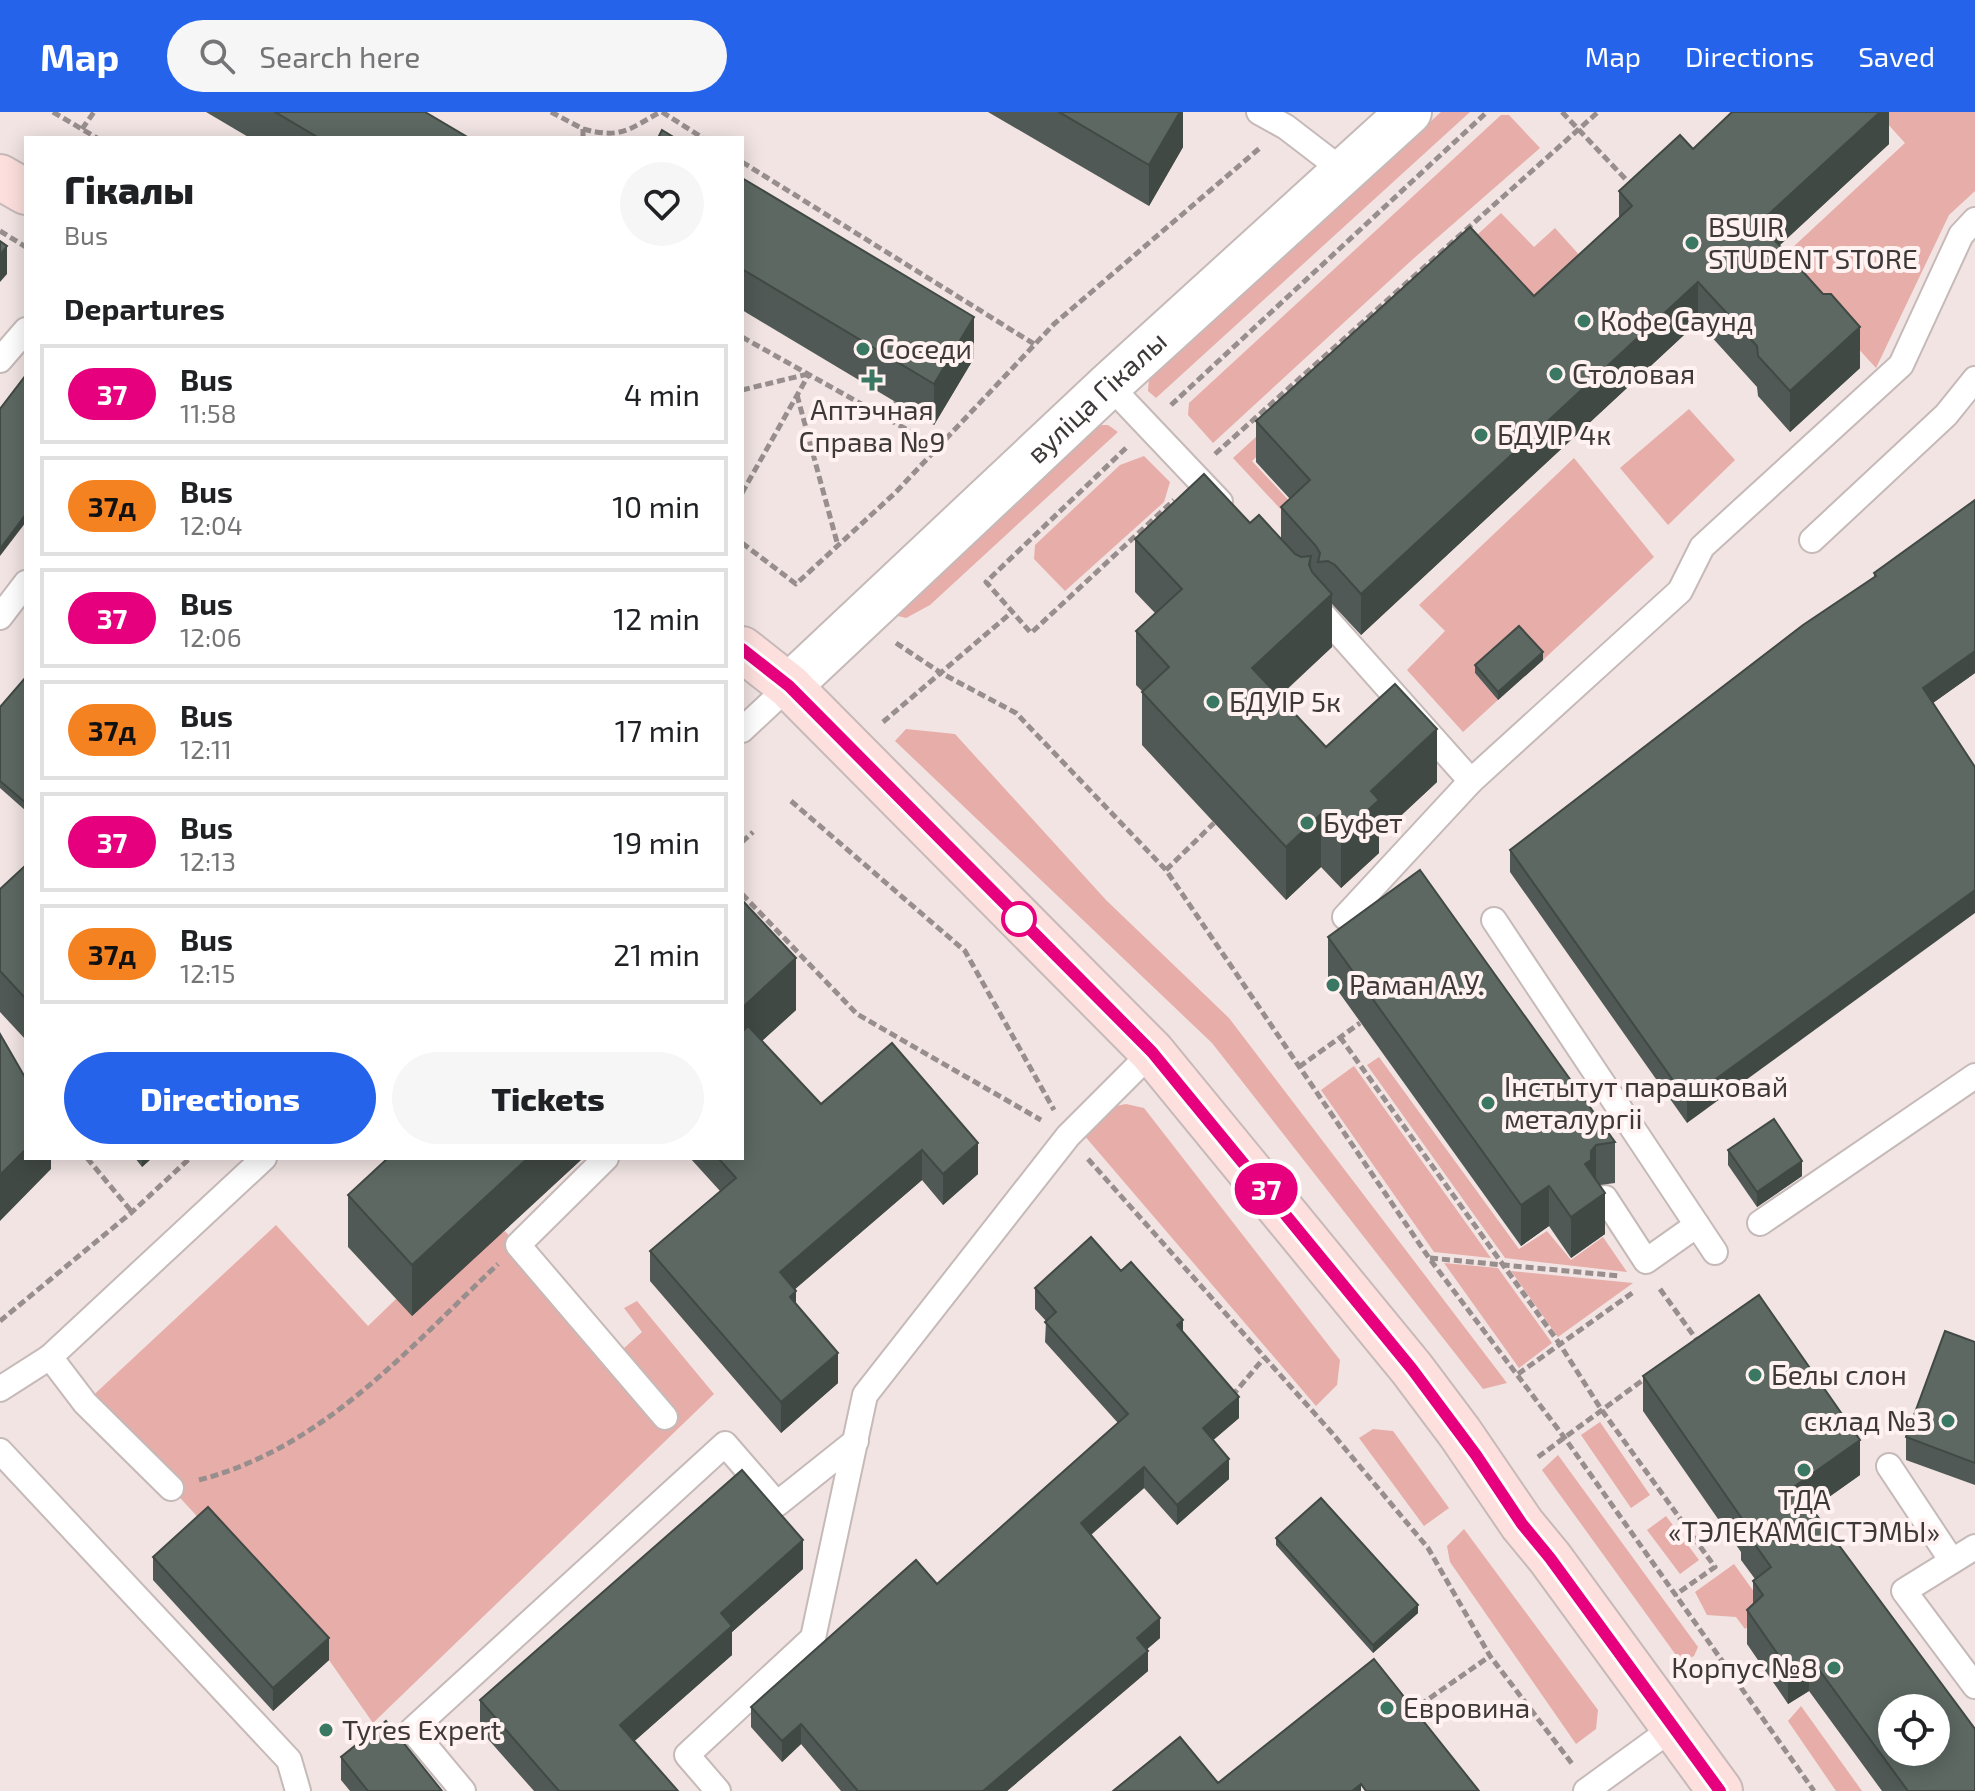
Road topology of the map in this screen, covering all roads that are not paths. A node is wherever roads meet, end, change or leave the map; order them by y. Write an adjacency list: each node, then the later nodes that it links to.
1 (1259, 112): 3 (lane)
2 (1409, 112): 3 (street, вуліца Гікалы)
3 (1342, 170): 10 (street, вуліца Гікалы)
4 (0, 177): 5 (main road)
5 (24, 191)
6 (1975, 220): 19 (lane)
7 (24, 332): 8 (lane)
8 (0, 360)
9 (1975, 379): 12 (lane)
10 (1109, 385): 11 (lane); 17 (street, вуліца Гікалы)
11 (1235, 519)
12 (1812, 540)
13 (24, 586): 15 (lane)
14 (1324, 616): 19 (lane)
15 (0, 617)
16 (744, 651): 17 (main road)
17 (789, 686): 18 (lane); 22 (main road)
18 (744, 728)
19 (1471, 781): 20 (lane)
20 (1345, 917)
21 (1494, 920): 28 (lane)
22 (1152, 1052): 33 (lane); 40 (main road)
23 (1975, 1076): 27 (lane)
24 (262, 1160): 30 (lane)
25 (604, 1160): 32 (lane)
26 (1605, 1198): 28 (lane)
27 (1760, 1223)
28 (1697, 1225): 29 (lane)
29 (1715, 1252)
30 (50, 1357): 31 (lane); 36 (lane)
31 (0, 1389)
32 (665, 1417)
33 (856, 1441): 43 (lane); 44 (lane)
34 (0, 1451): 42 (lane)
35 (1889, 1466): 38 (lane)
36 (171, 1488)
37 (1975, 1547): 38 (lane)
38 (1952, 1561): 39 (lane)
39 (1975, 1686)
40 (1674, 1727): 41 (lane); 45 (main road)
41 (1588, 1789)
42 (298, 1791)
43 (463, 1791)
44 (718, 1791)
45 (1720, 1791)

